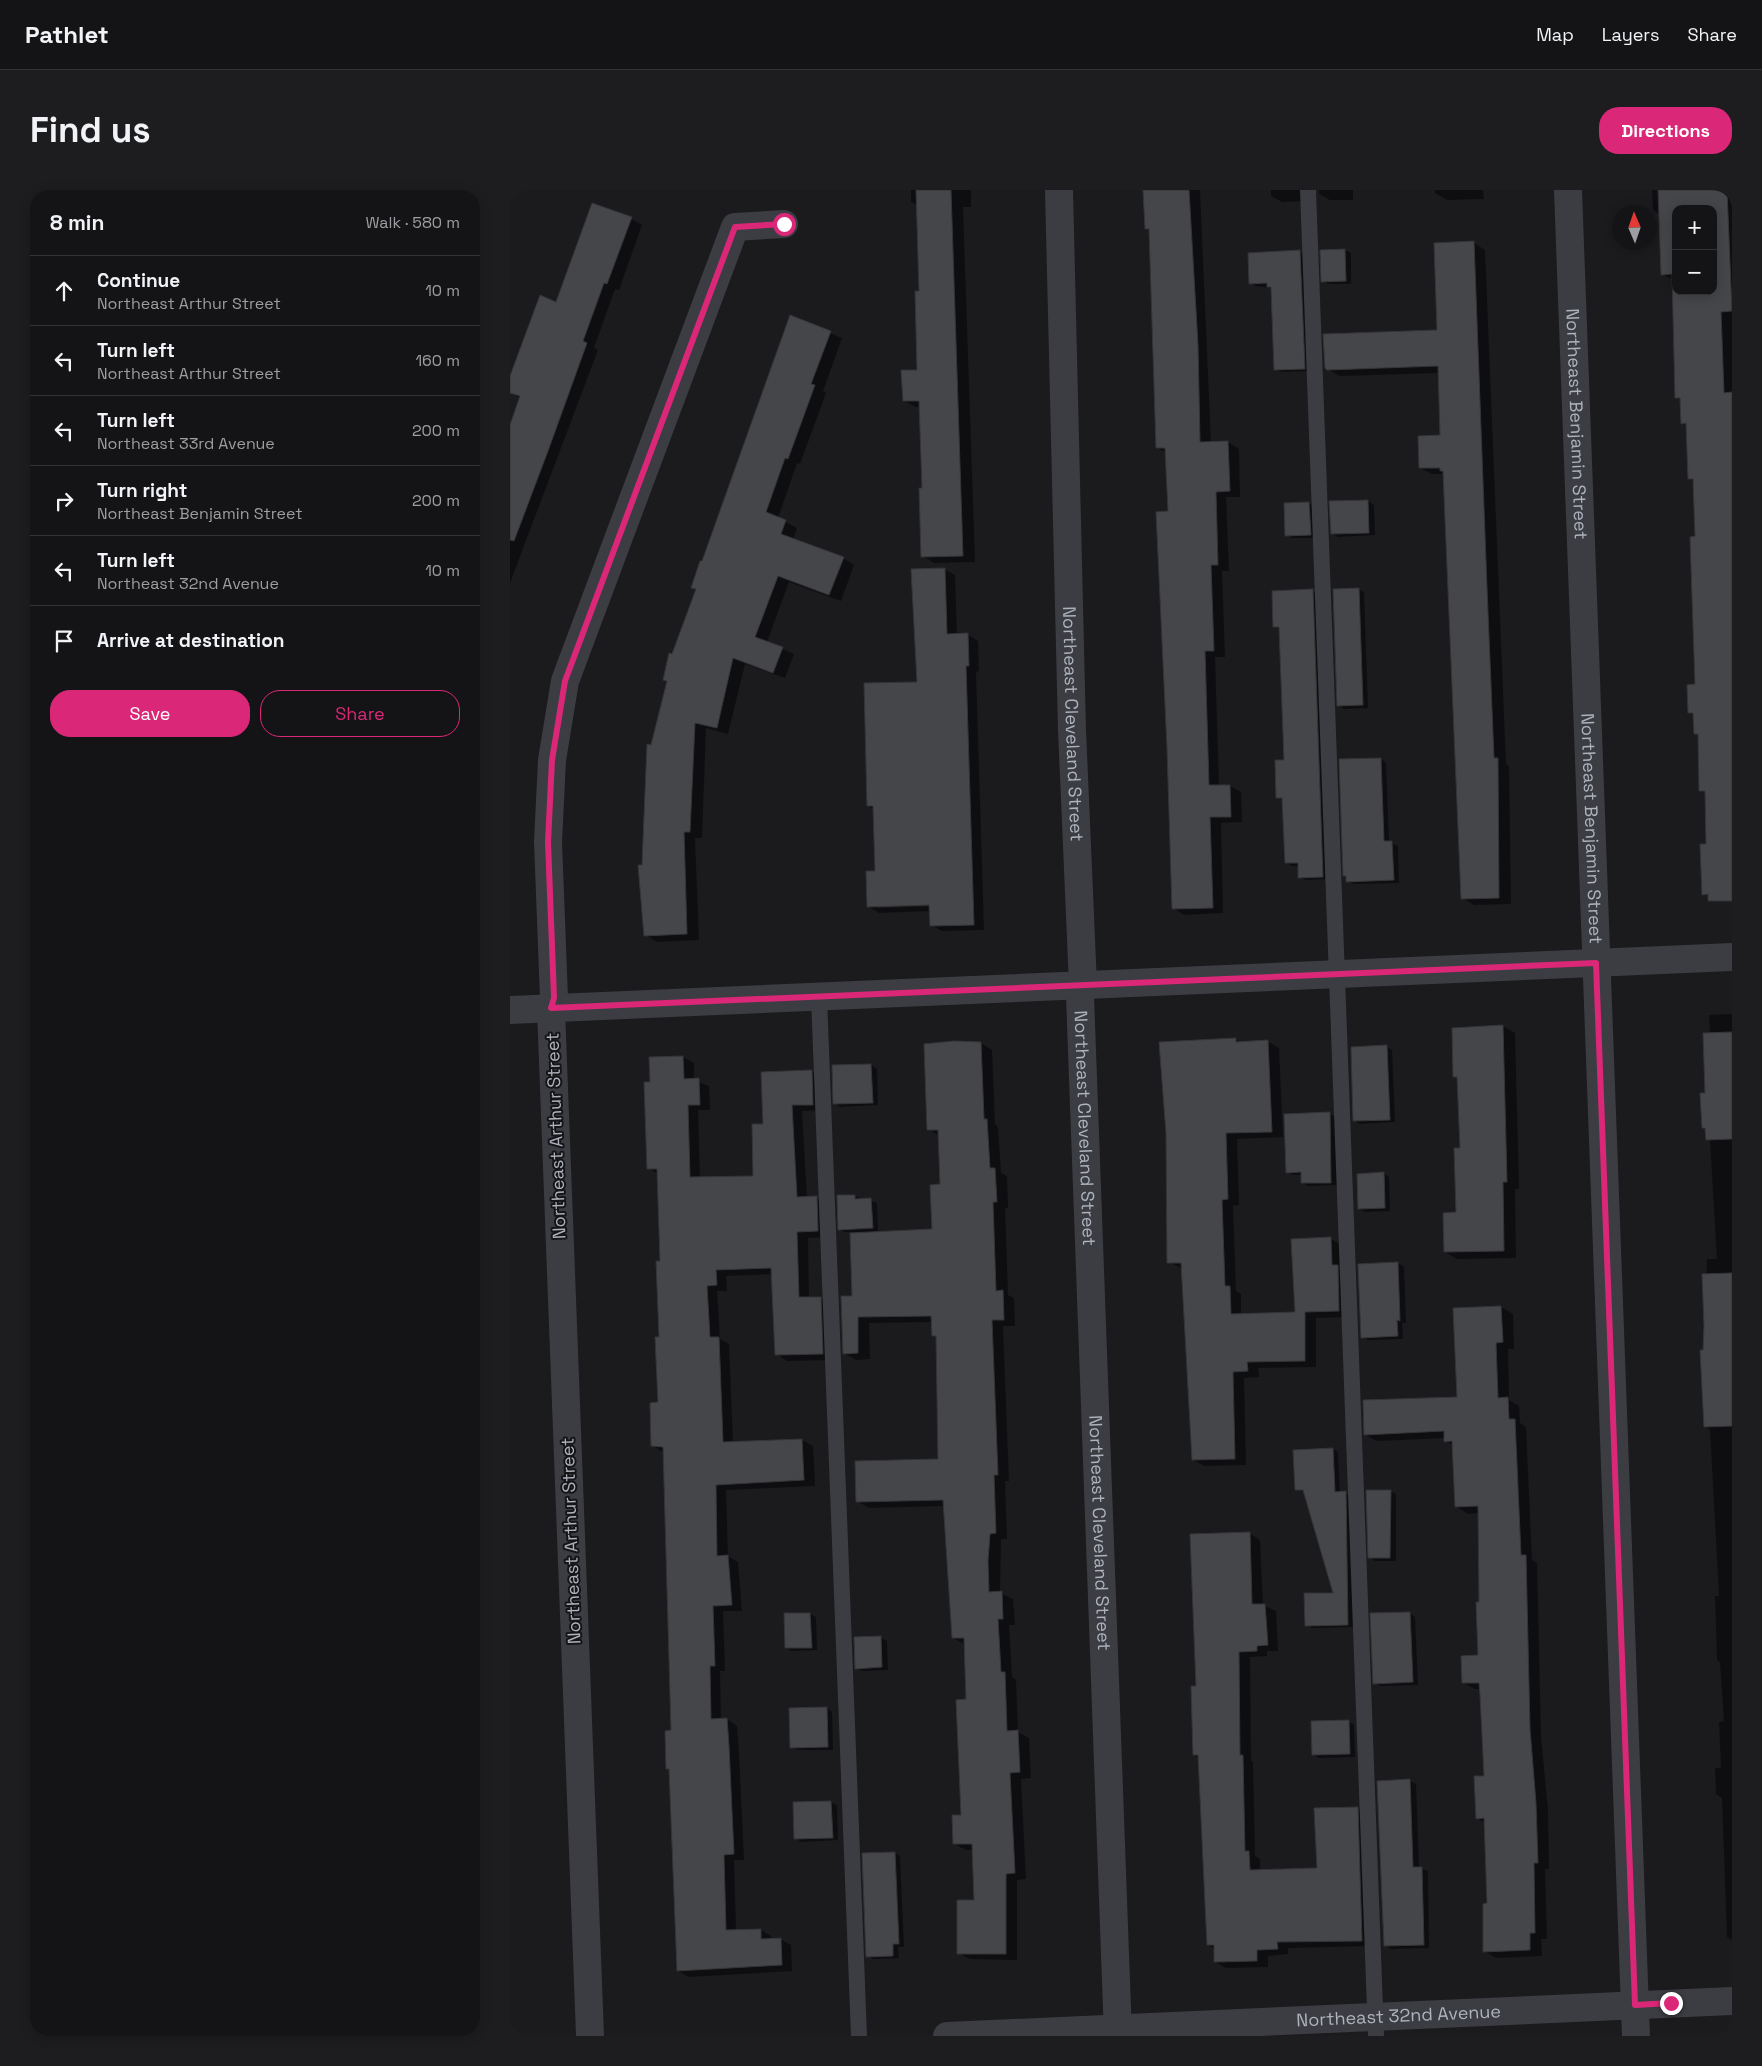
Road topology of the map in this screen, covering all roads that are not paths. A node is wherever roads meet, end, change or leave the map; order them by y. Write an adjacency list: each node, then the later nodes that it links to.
1 (1059, 190): 8 (street, Northeast Cleveland Street)
2 (1308, 190): 7 (lane)
3 (1568, 190): 6 (street, Northeast Benjamin Street)
4 (784, 224): 10 (street, Northeast Arthur Street)
5 (1732, 957): 6 (street)
6 (1596, 963): 7 (street); 13 (street, Northeast Benjamin Street)
7 (1338, 974): 8 (street); 14 (lane)
8 (1082, 985): 9 (street); 15 (street, Northeast Cleveland Street)
9 (819, 997): 10 (street); 17 (lane)
10 (551, 1008): 11 (street); 16 (street, Northeast Arthur Street)
11 (510, 1010)
12 (1732, 2001): 13 (street, Northeast 32nd Avenue)
13 (1635, 2005): 14 (street, Northeast 32nd Avenue); 19 (street, Northeast Benjamin Street)
14 (1376, 2026): 15 (street, Northeast 32nd Avenue)
15 (1117, 2032): 18 (street, Northeast 32nd Avenue)
16 (590, 2036)
17 (859, 2036)
18 (947, 2036)
19 (1636, 2036)

